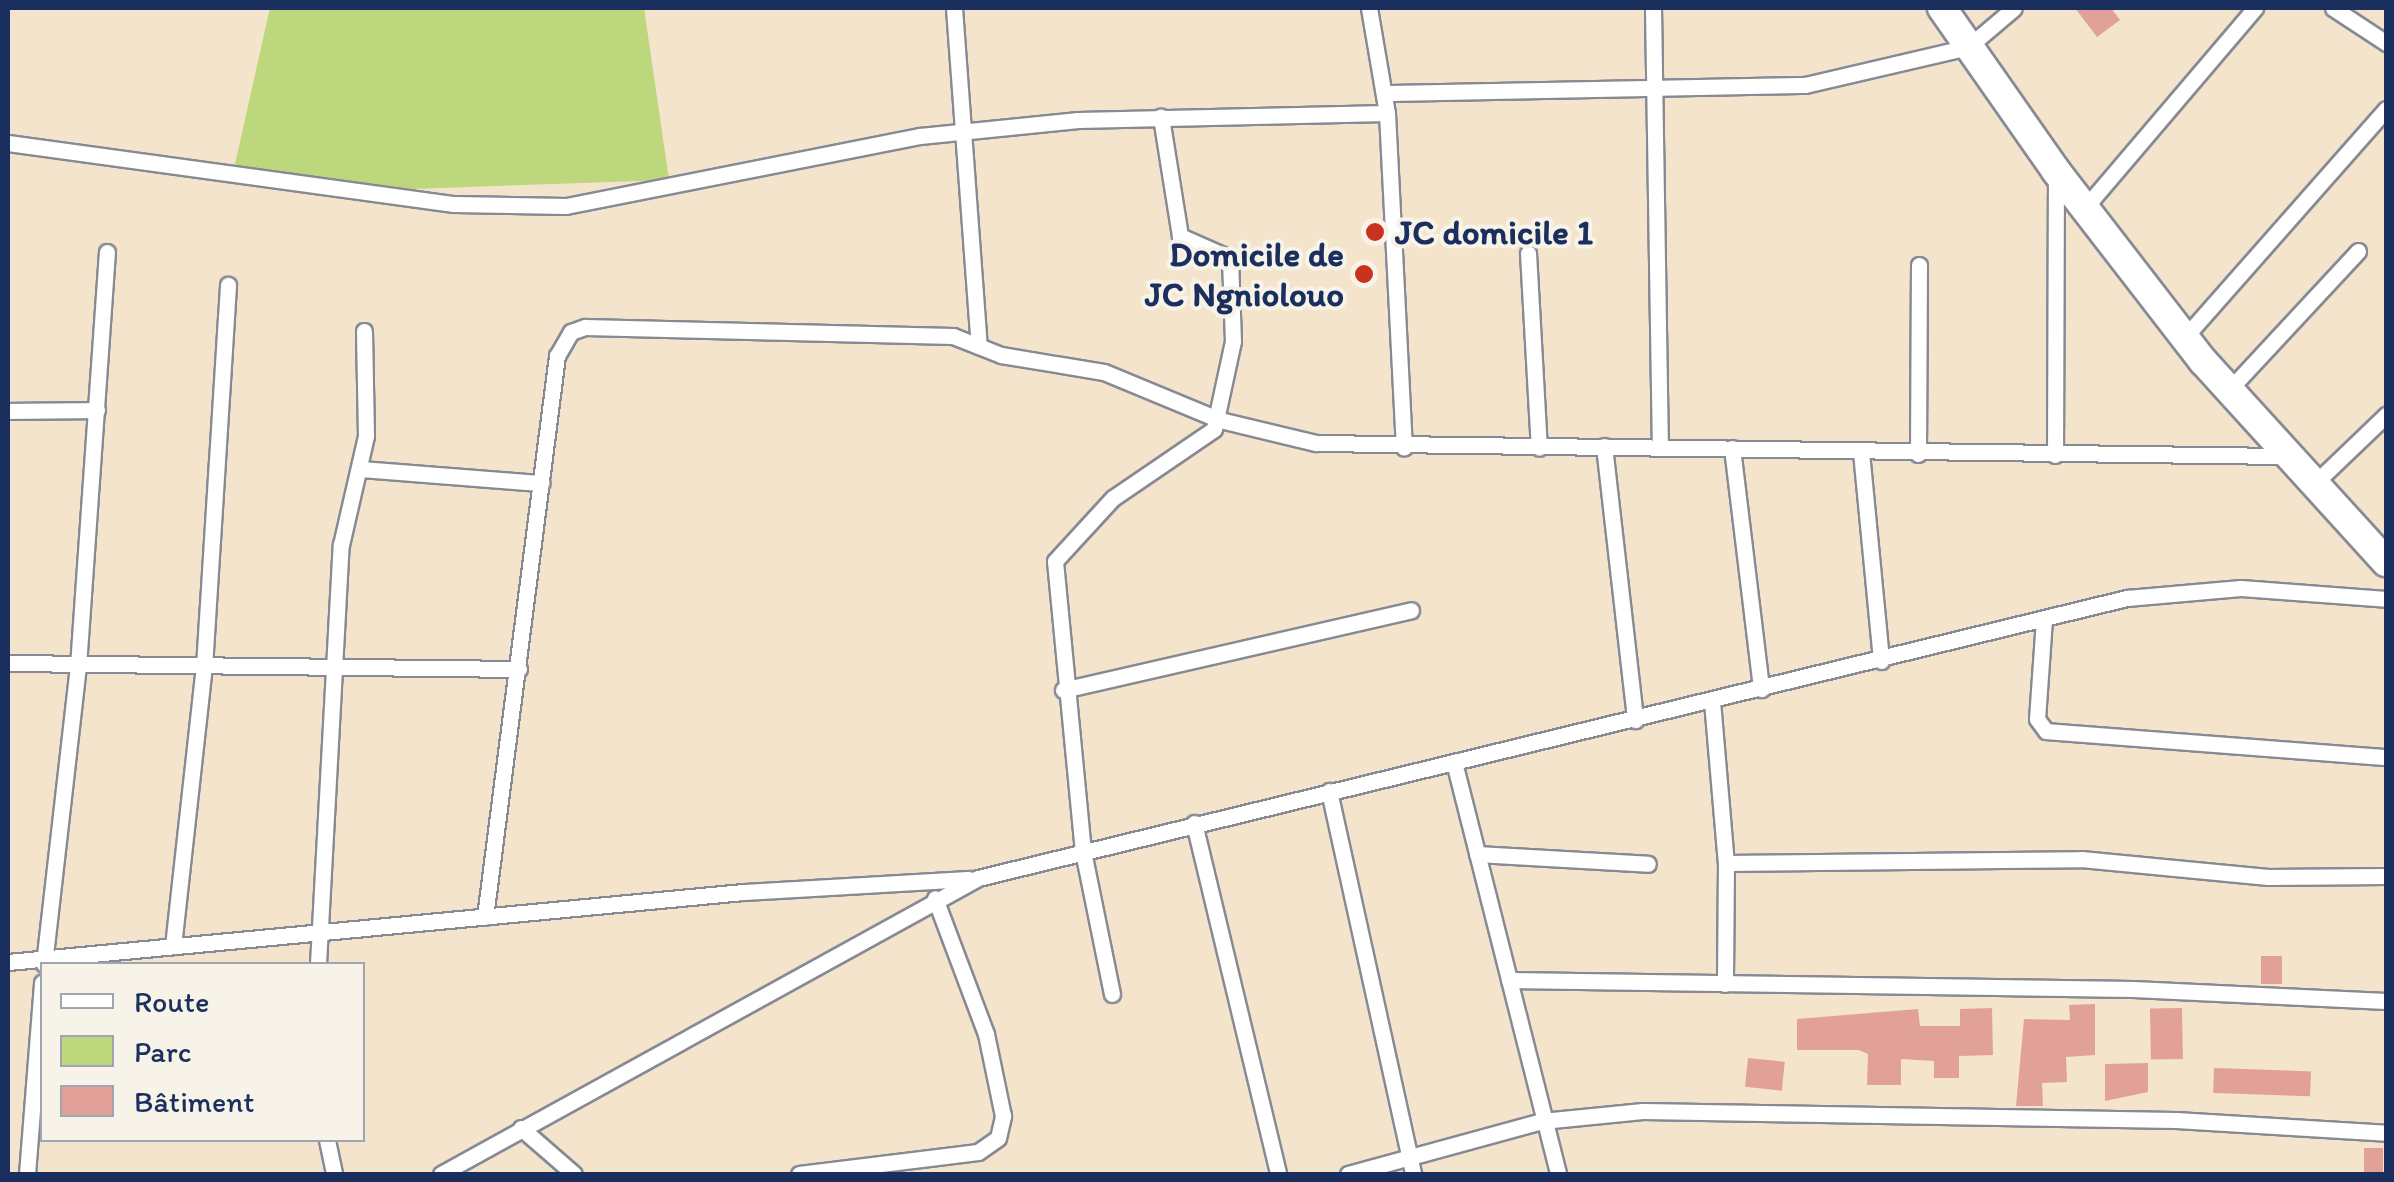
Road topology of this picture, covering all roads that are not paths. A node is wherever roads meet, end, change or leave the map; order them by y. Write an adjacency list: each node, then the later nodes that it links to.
1 (954, 8): 15 (street)
2 (1369, 8): 11 (street)
3 (1653, 8): 10 (street)
4 (1942, 8): 9 (highway)
5 (2014, 8): 9 (street)
6 (2254, 8): 18 (street)
7 (2333, 8): 8 (street)
8 (2386, 43)
9 (1968, 46): 10 (street); 17 (highway)
10 (1654, 90): 11 (street); 33 (street)
11 (1385, 93): 13 (street)
12 (2386, 109): 25 (street)
13 (1387, 113): 14 (street); 34 (street)
14 (1161, 117): 15 (street); 31 (street)
15 (966, 136): 16 (street); 26 (street)
16 (8, 143)
17 (2056, 171): 18 (highway); 39 (street)
18 (2084, 209): 25 (highway)
19 (2358, 251): 27 (street)
20 (107, 252): 28 (street)
21 (1528, 253): 35 (street)
22 (1920, 265): 38 (street)
23 (228, 285): 51 (street)
24 (364, 330): 41 (street)
25 (2184, 337): 27 (highway)
26 (980, 346): 31 (street); 42 (street)
27 (2228, 391): 40 (highway)
28 (96, 410): 29 (street); 50 (street)
29 (8, 411)
30 (2386, 415): 43 (street)
31 (1220, 420): 34 (street); 55 (street)
32 (1604, 446): 33 (street); 35 (street); 57 (street)
33 (1660, 447): 36 (street)
34 (1404, 448): 35 (street)
35 (1539, 448)
36 (1732, 448): 37 (street); 54 (street)
37 (1861, 452): 38 (street); 48 (street)
38 (1918, 454): 39 (street)
39 (2054, 455): 40 (street)
40 (2284, 456): 43 (highway)
41 (362, 469): 42 (street); 52 (street)
42 (541, 483): 53 (street)
43 (2312, 486): 44 (highway)
44 (2386, 562)
45 (2386, 599): 47 (street)
46 (1411, 610): 55 (street)
47 (2044, 619): 48 (street); 58 (street)
48 (1881, 661): 54 (street)
49 (8, 663): 50 (street)
50 (78, 666): 51 (street); 72 (street)
51 (204, 667): 52 (street); 71 (street)
52 (331, 668): 53 (street); 70 (street)
53 (519, 670): 69 (street)
54 (1761, 689): 56 (street)
55 (1064, 690): 62 (street)
56 (1712, 701): 57 (street); 64 (street)
57 (1635, 720): 59 (street)
58 (2386, 757)
59 (1454, 762): 60 (street); 63 (street)
60 (1329, 791): 61 (street); 84 (street)
61 (1194, 824): 62 (street); 91 (street)
62 (1082, 852): 67 (street); 77 (street)
63 (1478, 854): 65 (street); 75 (street)
64 (1726, 863): 66 (street); 76 (street)
65 (1648, 864)
66 (2386, 876)
67 (978, 878): 68 (street); 69 (street)
68 (935, 898): 81 (street); 85 (street)
69 (485, 918): 70 (street)
70 (318, 932): 71 (street); 74 (street)
71 (173, 946): 72 (street)
72 (44, 961): 73 (street)
73 (8, 962)
74 (318, 962)
75 (1509, 980): 76 (street); 80 (street)
76 (1725, 984): 78 (street)
77 (1112, 994)
78 (2386, 1001)
79 (40, 1010): 86 (street)
80 (1542, 1121): 82 (street); 84 (street); 93 (street)
81 (520, 1128): 88 (street); 89 (street)
82 (2386, 1133)
83 (327, 1142): 87 (street)
84 (1411, 1167): 92 (street)
85 (843, 1170): 90 (street)
86 (28, 1174)
87 (334, 1174)
88 (441, 1174)
89 (574, 1174)
90 (799, 1174)
91 (1278, 1174)
92 (1348, 1174)
93 (1558, 1174)

